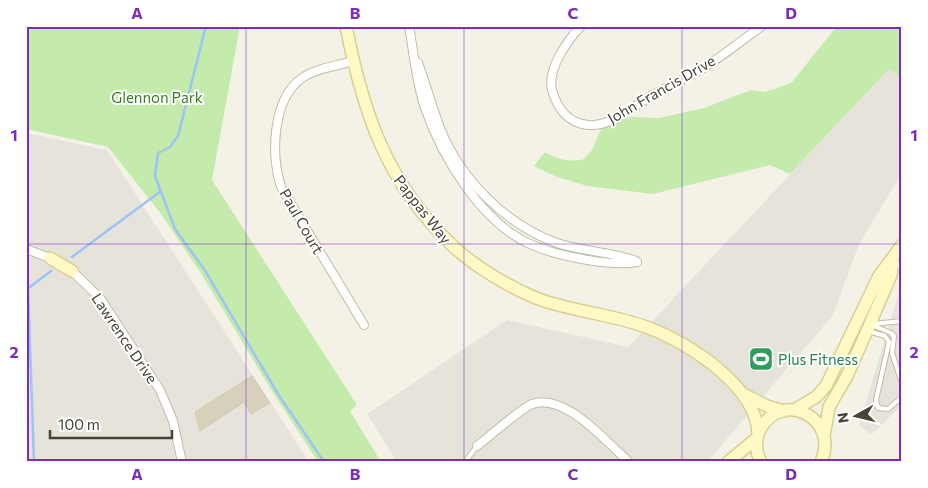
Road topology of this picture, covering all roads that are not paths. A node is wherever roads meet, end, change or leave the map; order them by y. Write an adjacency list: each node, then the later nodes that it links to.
1 (346, 26): 6 (street, Pappas Way)
2 (408, 26): 5 (street)
3 (581, 26): 4 (street, John Francis Drive)
4 (762, 26)
5 (413, 50): 5 (street)
6 (353, 61): 15 (street, Paul Court); 18 (street, Pappas Way)
7 (902, 244): 10 (street)
8 (26, 249): 9 (street, Lawrence Drive)
9 (50, 258): 12 (street, Lawrence Drive)
10 (893, 259): 11 (lane); 13 (street); 16 (street)
11 (902, 269)
12 (72, 271): 24 (street, Lawrence Drive)
13 (859, 318): 16 (street); 20 (street)
14 (902, 321): 16 (lane)
15 (364, 325)
16 (869, 327): 17 (lane); 19 (lane); 22 (street)
17 (902, 383)
18 (745, 395): 20 (street, Pappas Way); 21 (street, Pappas Way)
19 (902, 397)
20 (789, 410): 21 (street); 22 (street, Pappas Way)
21 (757, 435): 27 (street); 28 (street, Pappas Way)
22 (825, 440): 29 (street); 30 (street)
23 (477, 446): 25 (lane); 26 (street)
24 (182, 462)
25 (465, 462)
26 (629, 462)
27 (728, 462)
28 (761, 462)
29 (821, 462)
30 (829, 462)

